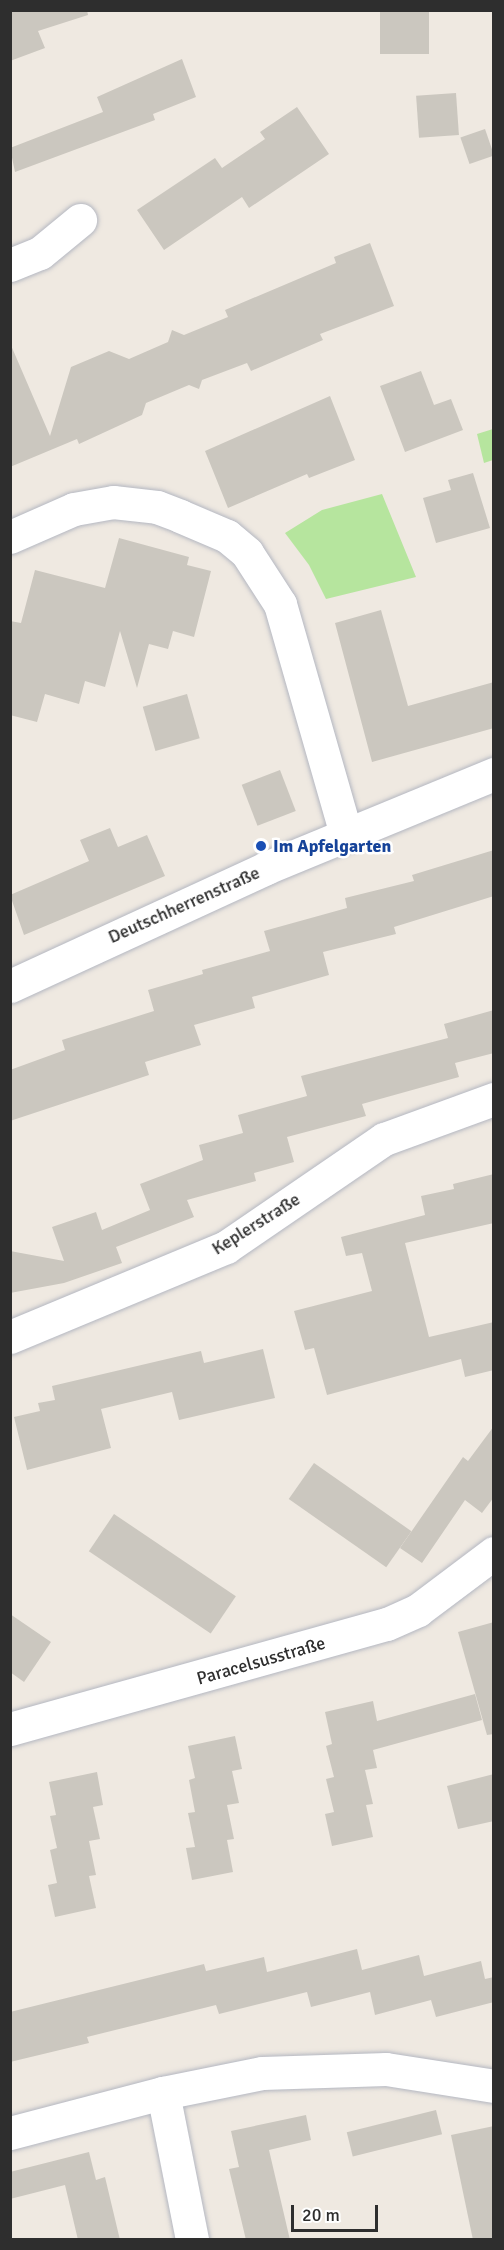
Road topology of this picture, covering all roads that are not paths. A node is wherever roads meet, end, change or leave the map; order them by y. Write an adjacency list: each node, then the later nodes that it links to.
1 (80, 220): 2 (street)
2 (10, 265)
3 (10, 537): 5 (street)
4 (494, 774): 5 (street, Deutschherrenstraße)
5 (346, 834): 6 (street, Deutschherrenstraße)
6 (10, 986)
7 (494, 1099): 8 (street, Keplerstraße)
8 (10, 1337)
9 (494, 1553): 10 (street, Paracelsusstraße)
10 (10, 1729)
11 (494, 2086): 12 (street)
12 (163, 2093): 13 (street); 14 (street)
13 (10, 2133)
14 (192, 2240)

